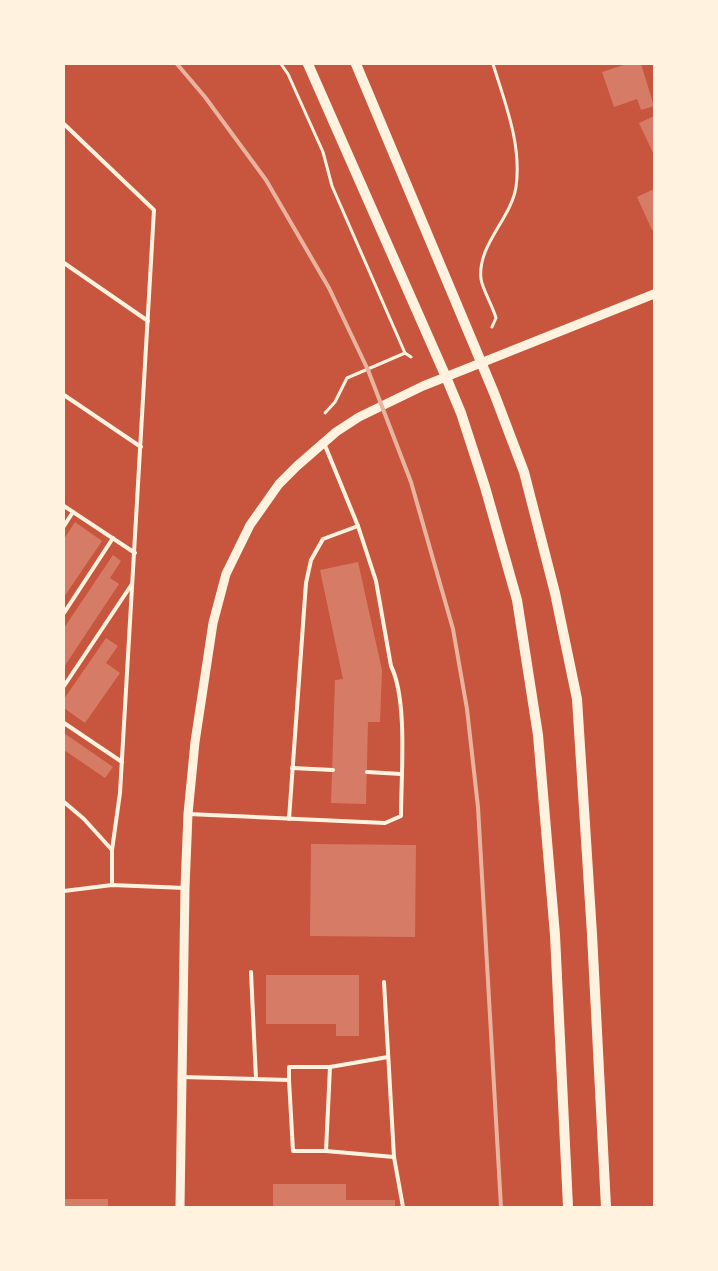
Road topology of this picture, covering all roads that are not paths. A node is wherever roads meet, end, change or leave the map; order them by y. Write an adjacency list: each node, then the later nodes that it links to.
1 (308, 64): 8 (main road)
2 (356, 64): 7 (main road)
3 (64, 124): 6 (lane)
4 (64, 263): 6 (lane)
5 (654, 294): 7 (street)
6 (148, 321): 11 (lane)
7 (481, 364): 8 (street); 46 (main road)
8 (446, 377): 10 (street); 45 (main road)
9 (64, 395): 11 (lane)
10 (324, 443): 15 (lane); 28 (street)
11 (141, 447): 17 (lane)
12 (64, 506): 13 (lane)
13 (74, 512): 14 (lane); 16 (lane)
14 (64, 526)
15 (358, 526): 23 (lane); 26 (lane)
16 (114, 538): 17 (lane); 19 (lane)
17 (134, 553): 18 (lane)
18 (133, 583): 20 (lane); 22 (lane)
19 (64, 613)
20 (64, 686)
21 (64, 723): 22 (lane)
22 (122, 762): 30 (lane)
23 (292, 768): 24 (lane); 29 (lane)
24 (333, 770)
25 (367, 772): 26 (lane)
26 (401, 774): 29 (lane)
27 (64, 802): 30 (lane)
28 (188, 814): 29 (lane); 32 (street)
29 (289, 819)
30 (112, 850): 31 (lane)
31 (112, 885): 32 (lane); 33 (lane)
32 (185, 888): 38 (street)
33 (64, 891)
34 (251, 972): 39 (lane)
35 (384, 982): 36 (lane)
36 (388, 1057): 37 (lane); 42 (lane)
37 (330, 1067): 40 (lane); 41 (lane)
38 (182, 1077): 39 (lane); 43 (street)
39 (256, 1079): 40 (lane)
40 (289, 1080): 41 (lane)
41 (326, 1151): 42 (lane)
42 (394, 1157): 44 (lane)
43 (180, 1207)
44 (403, 1207)
45 (568, 1207)
46 (606, 1207)

